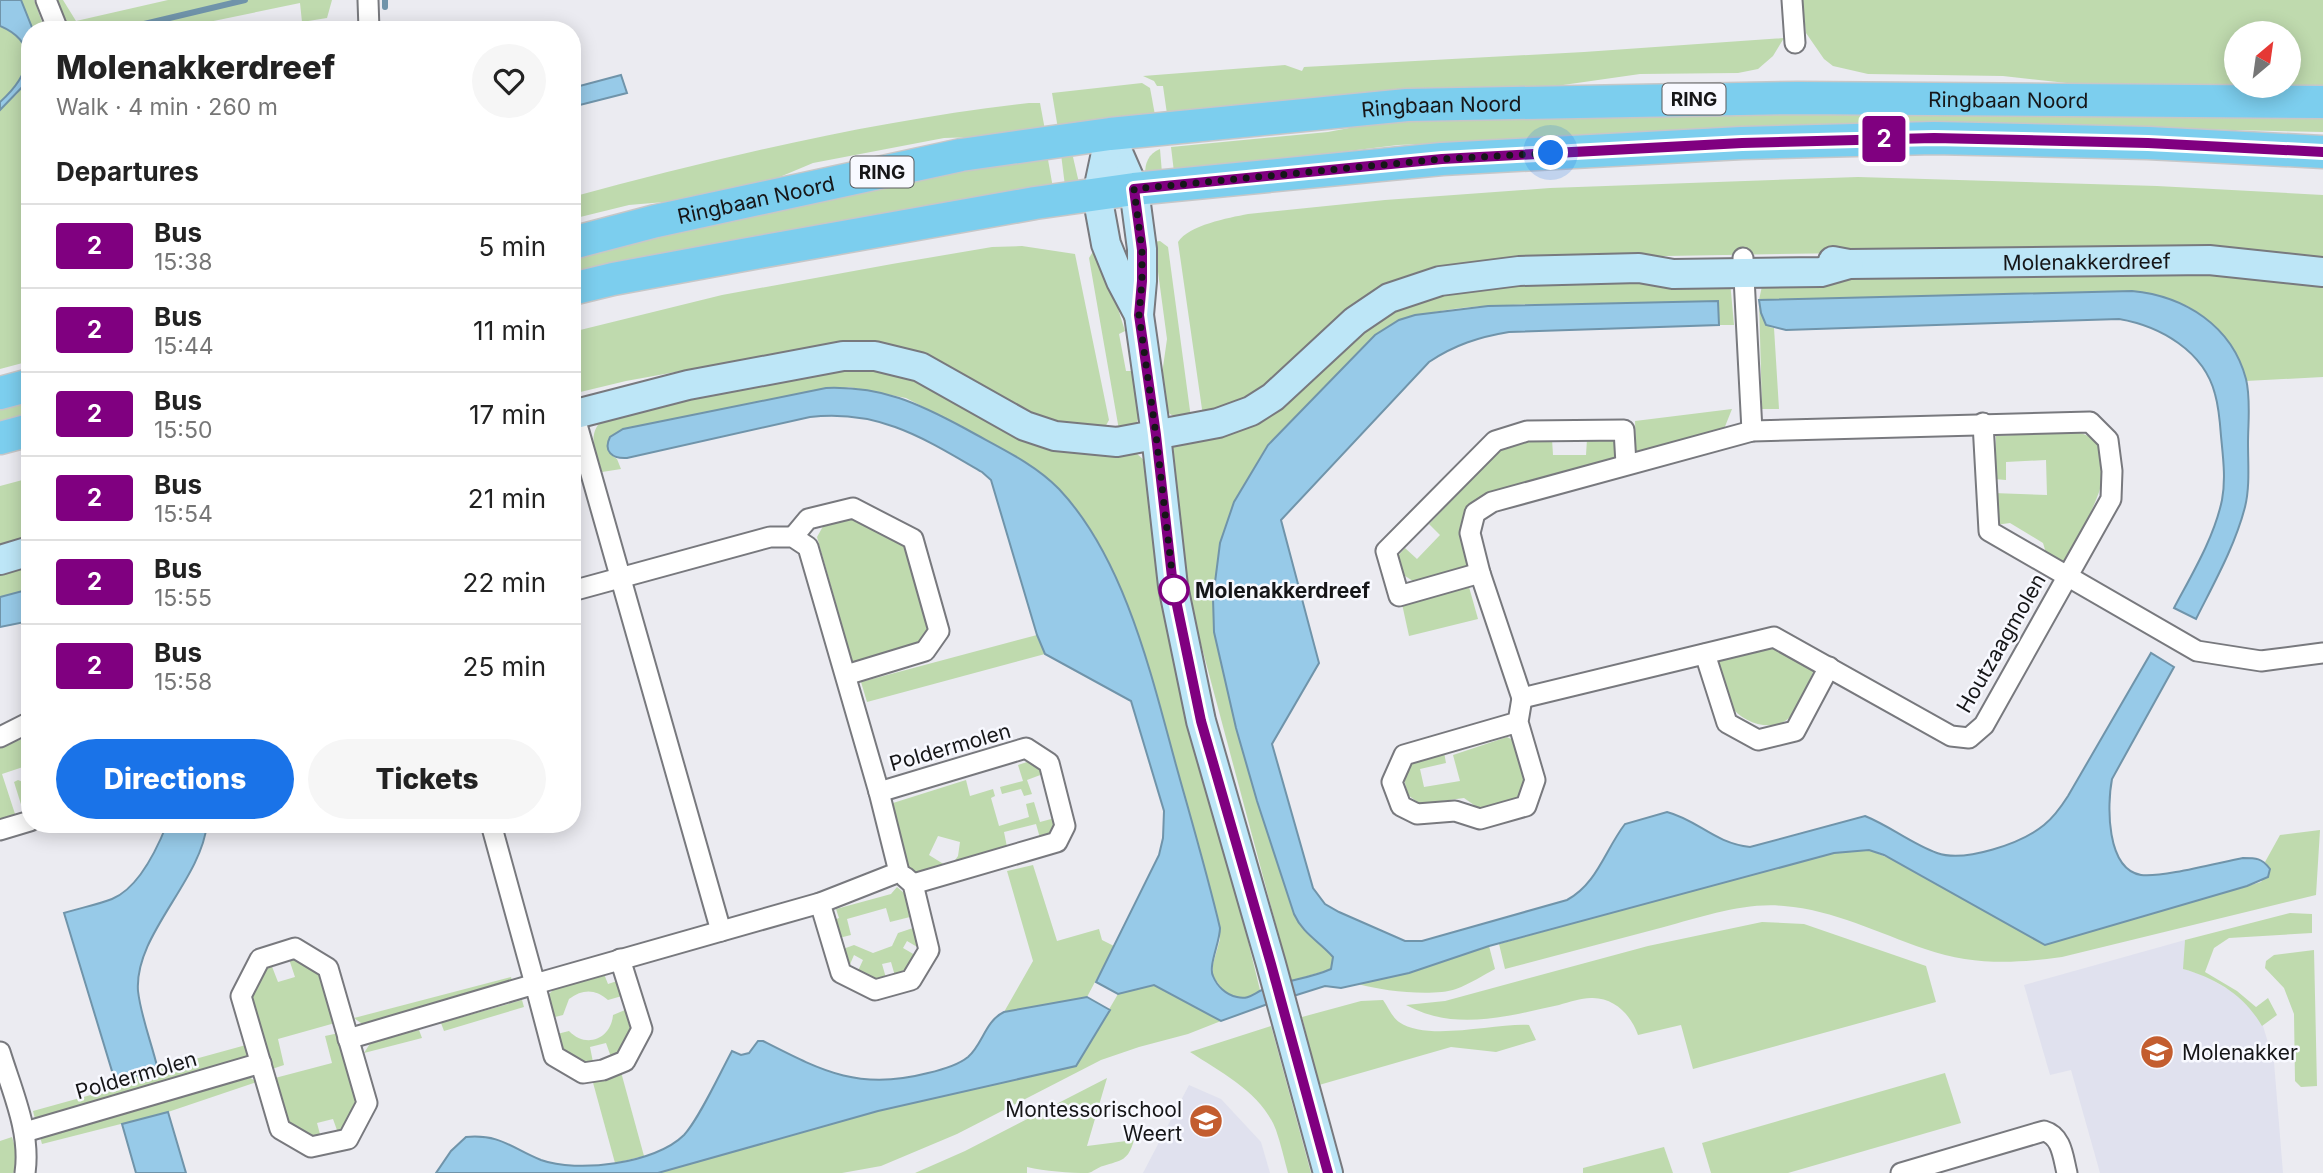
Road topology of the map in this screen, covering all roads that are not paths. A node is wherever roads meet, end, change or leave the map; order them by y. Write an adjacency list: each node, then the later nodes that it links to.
1 (46, 0): 4 (street)
2 (368, 0): 5 (street)
3 (1792, 0): 6 (street)
4 (54, 21)
5 (369, 21)
6 (1795, 43)
7 (2323, 102): 8 (main road, Ringbaan Noord / RING)
8 (1110, 134): 10 (street); 11 (street); 12 (main road, Ringbaan Noord / RING)
9 (2323, 152): 10 (main road, Ringbaan Noord / RING)
10 (1134, 189): 11 (main road, Ringbaan Noord / RING); 16 (street)
11 (1097, 195): 15 (main road, Ringbaan Noord / RING); 16 (street)
12 (581, 241)
13 (1744, 266): 14 (street, Molenakkerdreef); 21 (street); 23 (street, Molenakkerdreef)
14 (2323, 272)
15 (581, 287)
16 (1139, 315): 23 (street)
17 (21, 387): 18 (main road)
18 (0, 393)
19 (581, 407): 23 (street, Molenakkerdreef)
20 (1983, 423): 21 (street, Houtzaagmolen); 31 (street, Houtzaagmolen); 31 (street, Houtzaagmolen)
21 (1752, 431): 26 (street, Houtzaagmolen)
22 (21, 433): 24 (main road)
23 (1156, 435): 56 (street)
24 (0, 439)
25 (581, 439): 32 (street)
26 (1626, 464): 30 (street, Houtzaagmolen); 30 (street)
27 (793, 537): 32 (street); 37 (street, Poldermolen); 37 (street)
28 (21, 554): 29 (street)
29 (0, 560)
30 (1480, 573): 38 (street, Houtzaagmolen)
31 (2066, 577): 34 (street, Houtzaagmolen); 36 (street, Houtzaagmolen)
32 (619, 579): 33 (street); 48 (street)
33 (581, 589)
34 (2323, 653)
35 (1705, 654): 36 (street, Houtzaagmolen); 36 (street); 38 (street, Houtzaagmolen)
36 (1829, 667)
37 (846, 675): 42 (street, Poldermolen)
38 (1522, 698): 39 (street, Houtzaagmolen)
39 (1518, 722): 39 (street, Houtzaagmolen)
40 (21, 726): 41 (street)
41 (0, 737)
42 (879, 792): 46 (street, Poldermolen); 46 (street, Poldermolen)
43 (21, 824): 44 (street)
44 (0, 830)
45 (493, 833): 50 (street)
46 (906, 878): 47 (street, Poldermolen); 47 (street, Poldermolen)
47 (820, 903): 48 (street, Poldermolen)
48 (720, 930): 49 (street, Poldermolen)
49 (620, 959): 50 (street, Poldermolen); 50 (street)
50 (535, 984): 51 (street, Poldermolen)
51 (348, 1039): 53 (street); 53 (street)
52 (0, 1052): 54 (street)
53 (261, 1063): 54 (street, Poldermolen)
54 (25, 1132): 55 (street)
55 (25, 1173)
56 (1328, 1173)
57 (1901, 1173): 58 (street)
58 (2067, 1173)

